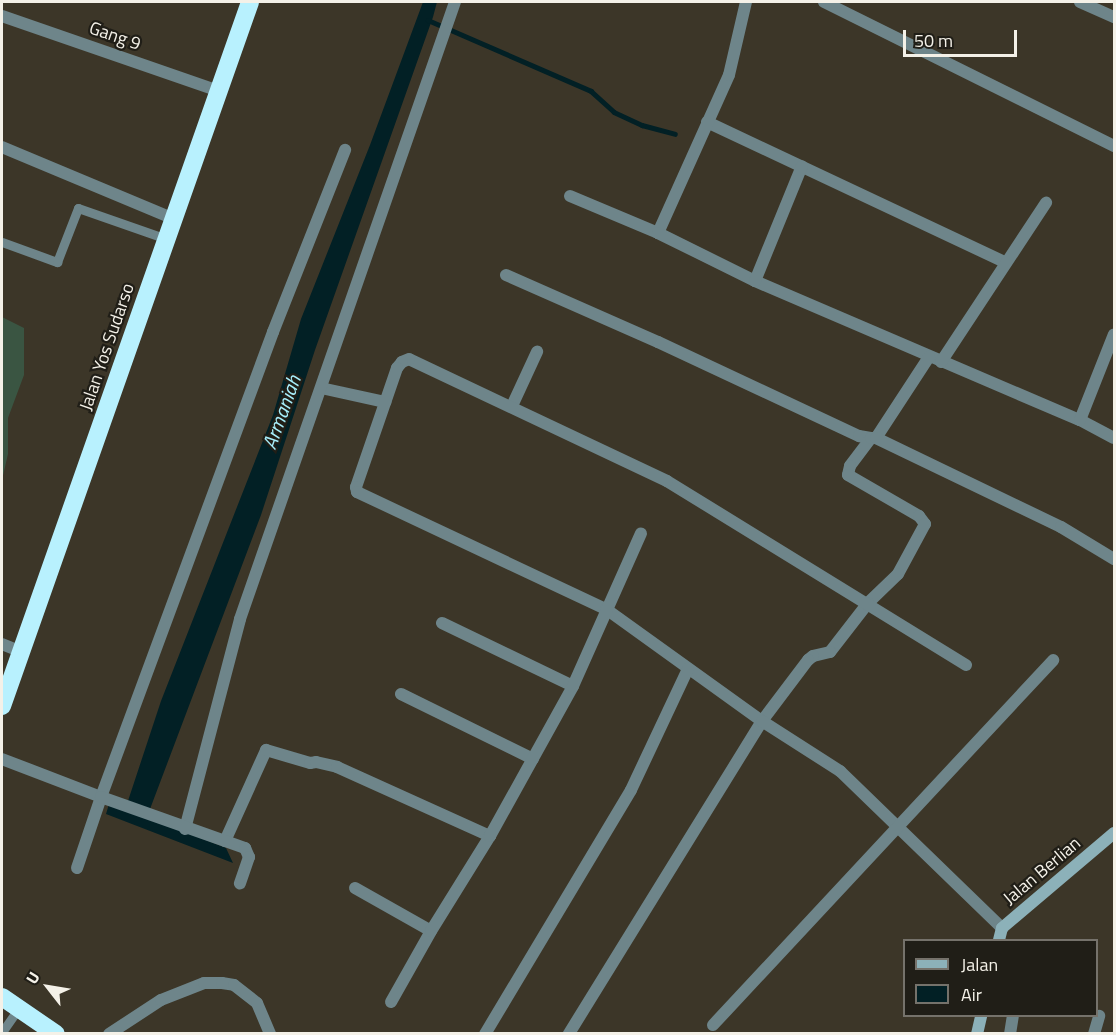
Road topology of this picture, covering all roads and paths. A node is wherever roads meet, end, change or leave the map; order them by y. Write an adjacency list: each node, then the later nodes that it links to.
1 (250, 2): 8 (highway, Jalan Yos Sudarso)
2 (746, 2): 9 (street)
3 (824, 2): 10 (street)
4 (1080, 2): 7 (street)
5 (453, 7): 26 (street)
6 (2, 16): 8 (street, Gang 9)
7 (1114, 17)
8 (218, 91): 16 (highway, Jalan Yos Sudarso)
9 (707, 123): 13 (street); 17 (street)
10 (1114, 146)
11 (2, 147): 16 (street)
12 (345, 150): 48 (street)
13 (802, 166): 20 (street); 22 (street)
14 (570, 196): 17 (street)
15 (1046, 203): 20 (street)
16 (174, 219): 18 (highway, Jalan Yos Sudarso)
17 (658, 233): 22 (street)
18 (167, 239): 19 (lane); 38 (highway, Jalan Yos Sudarso)
19 (2, 242)
20 (1005, 262): 25 (street)
21 (506, 275): 30 (street)
22 (755, 281): 25 (street)
23 (1114, 334): 29 (street)
24 (537, 352): 28 (street)
25 (935, 360): 29 (street); 30 (street)
26 (321, 388): 27 (street); 50 (street)
27 (385, 402): 28 (street); 35 (street)
28 (512, 406): 34 (street)
29 (1080, 420): 31 (street)
30 (873, 438): 33 (street); 34 (street)
31 (1114, 438)
32 (641, 533): 35 (street)
33 (1114, 559)
34 (868, 603): 40 (street); 45 (street)
35 (606, 609): 41 (street); 42 (street)
36 (442, 623): 42 (street)
37 (2, 644): 38 (street)
38 (22, 652): 44 (highway, Jalan Yos Sudarso)
39 (1053, 660): 49 (street)
40 (966, 665)
41 (688, 669): 45 (street); 70 (street)
42 (573, 686): 47 (street)
43 (400, 693): 47 (street)
44 (2, 706)
45 (762, 721): 49 (street); 71 (street)
46 (2, 759): 48 (street)
47 (533, 759): 52 (street)
48 (101, 797): 50 (street); 54 (street)
49 (900, 827): 58 (street); 65 (street)
50 (184, 829): 53 (street)
51 (1114, 833): 58 (street, Jalan Berlian)
52 (490, 836): 53 (street); 57 (street)
53 (225, 841): 55 (street)
54 (77, 868)
55 (240, 883)
56 (355, 888): 57 (street)
57 (431, 930): 60 (street)
58 (1000, 934)
59 (2, 997): 61 (highway)
60 (391, 1002)
61 (19, 1008): 66 (lane); 67 (highway)
62 (1099, 1016): 74 (street)
63 (981, 1017): 72 (street)
64 (1013, 1017): 73 (street)
65 (713, 1025)
66 (2, 1032)
67 (56, 1034)
68 (110, 1034): 69 (street)
69 (270, 1034)
70 (485, 1034)
71 (569, 1034)
72 (977, 1034)
73 (1010, 1034)
74 (1094, 1034)

